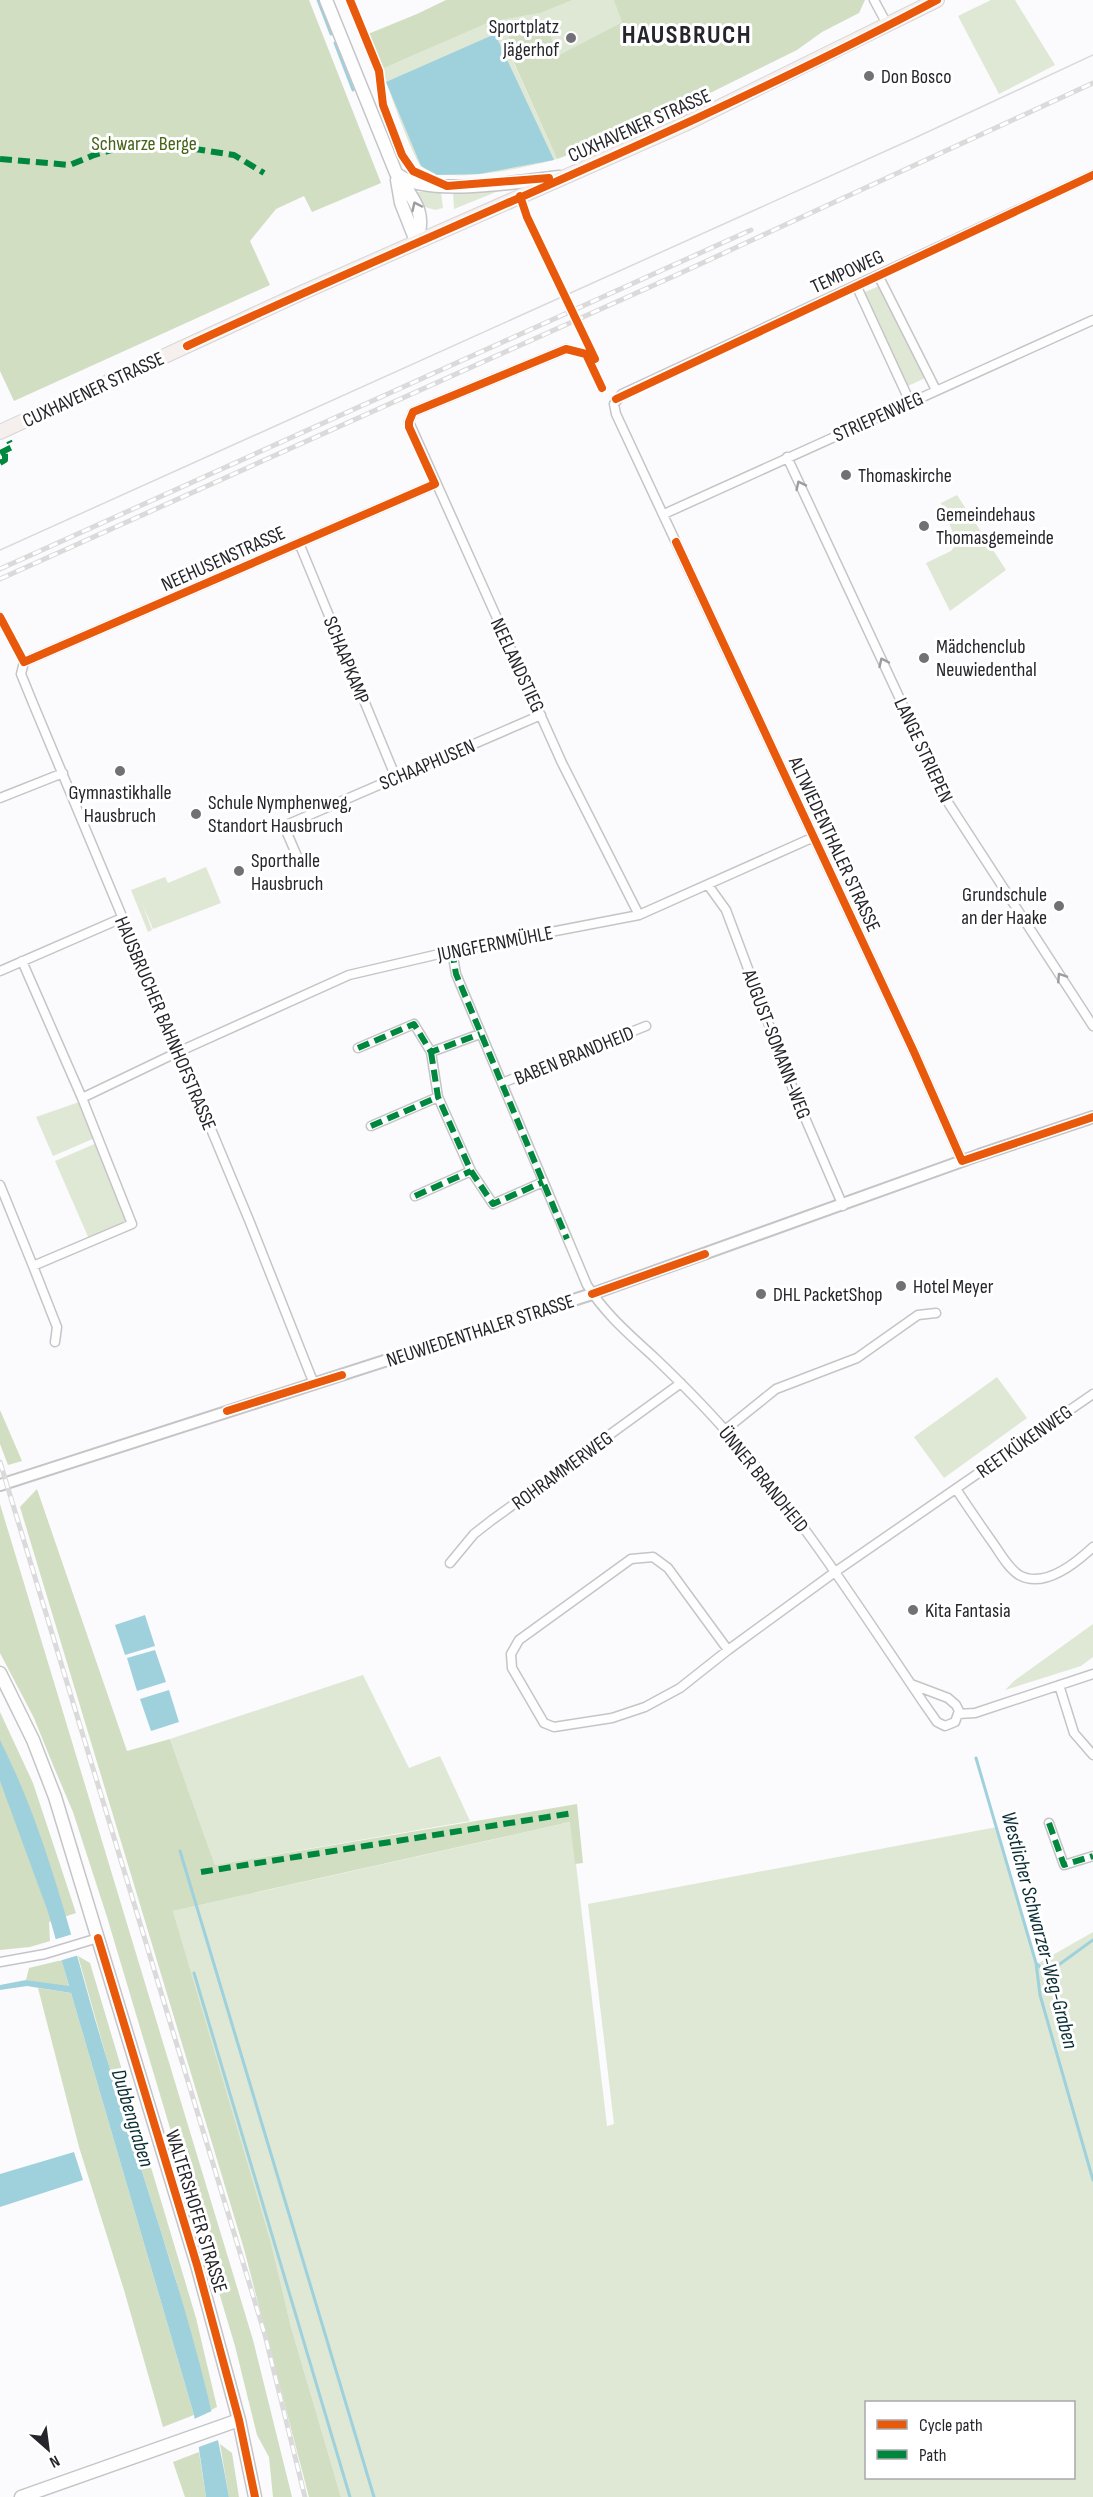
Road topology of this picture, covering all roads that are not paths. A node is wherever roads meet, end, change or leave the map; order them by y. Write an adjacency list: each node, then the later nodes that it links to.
1 (327, 0): 5 (main road)
2 (874, 0): 4 (street)
3 (937, 0): 4 (main road, CUXHAVENER STRASSE)
4 (888, 26): 7 (main road, CUXHAVENER STRASSE)
5 (396, 173): 7 (main road); 8 (main road)
6 (1093, 175): 9 (street, TEMPOWEG)
7 (564, 177): 8 (main road, CUXHAVENER STRASSE)
8 (416, 241): 16 (main road, CUXHAVENER STRASSE)
9 (878, 274): 10 (street, TEMPOWEG); 13 (street)
10 (856, 285): 14 (street, TEMPOWEG); 15 (street)
11 (1093, 320): 13 (street, STRIEPENWEG)
12 (566, 349): 18 (street, NEELANDSTIEG)
13 (936, 390): 15 (street, STRIEPENWEG)
14 (616, 399): 19 (street, ALTWIEDENTHALER STRASSE)
15 (910, 402): 17 (street, STRIEPENWEG)
16 (0, 432)
17 (787, 457): 19 (street, STRIEPENWEG); 35 (street, LANGE STRIEPEN, one-way to 17)
18 (435, 484): 20 (street, NEEHUSENSTRASSE); 22 (street, NEELANDSTIEG)
19 (664, 514): 26 (street, ALTWIEDENTHALER STRASSE)
20 (299, 543): 21 (street, NEEHUSENSTRASSE); 24 (street, SCHAAPKAMP)
21 (24, 662): 23 (street, HAUSBRUCHER BAHNHOFSTRASSE)
22 (541, 715): 24 (street, SCHAAPHUSEN); 29 (street, NEELANDSTIEG)
23 (63, 774): 25 (street); 30 (street, HAUSBRUCHER BAHNHOFSTRASSE)
24 (396, 778): 27 (street, SCHAAPHUSEN)
25 (0, 798)
26 (814, 837): 28 (street, JUNGFERNMÜHLE); 45 (street, ALTWIEDENTHALER STRASSE)
27 (300, 862)
28 (708, 885): 29 (street, JUNGFERNMÜHLE); 50 (street, AUGUST-SOMANN-WEG)
29 (639, 915): 31 (street, JUNGFERNMÜHLE)
30 (122, 918): 32 (street); 38 (street, HAUSBRUCHER BAHNHOFSTRASSE)
31 (452, 951): 36 (street, BABEN BRANDHEID); 38 (street, JUNGFERNMÜHLE)
32 (22, 961): 33 (street); 42 (street)
33 (0, 970)
34 (646, 1026): 40 (street, BABEN BRANDHEID)
35 (1093, 1026)
36 (480, 1034): 39 (street); 40 (street, BABEN BRANDHEID)
37 (358, 1048): 39 (street)
38 (178, 1052): 42 (street, JUNGFERNMÜHLE); 56 (street, HAUSBRUCHER BAHNHOFSTRASSE)
39 (430, 1052): 41 (street)
40 (502, 1083): 47 (street, BABEN BRANDHEID)
41 (438, 1097): 44 (street); 46 (street)
42 (82, 1098): 51 (street)
43 (1093, 1117): 45 (street, NEUWIEDENTHALER STRASSE)
44 (371, 1126)
45 (962, 1161): 50 (street, NEUWIEDENTHALER STRASSE)
46 (471, 1171): 47 (street); 49 (street)
47 (543, 1182): 52 (street, BABEN BRANDHEID)
48 (0, 1185): 51 (street)
49 (415, 1196)
50 (843, 1206): 52 (street, NEUWIEDENTHALER STRASSE)
51 (33, 1266): 54 (street)
52 (592, 1294): 55 (street, ÜNNER BRANDHEID); 56 (street, NEUWIEDENTHALER STRASSE)
53 (936, 1313): 58 (street)
54 (55, 1342)
55 (681, 1383): 58 (street, ÜNNER BRANDHEID); 62 (street, ROHRAMMERWEG)
56 (314, 1384): 59 (street, NEUWIEDENTHALER STRASSE)
57 (1093, 1394): 60 (street, REETKÜKENWEG)
58 (725, 1430): 63 (street, ÜNNER BRANDHEID)
59 (0, 1485)
60 (956, 1489): 61 (street, REETKÜKENWEG); 63 (street, REETKÜKENWEG)
61 (1093, 1547)
62 (450, 1563)
63 (836, 1572): 64 (street, REETKÜKENWEG); 67 (street, ÜNNER BRANDHEID)
64 (728, 1650): 64 (street, REETKÜKENWEG)
65 (0, 1673): 73 (main road, WALTERSHOFER STRASSE)
66 (1093, 1674): 68 (street)
67 (911, 1684): 69 (street); 69 (street, ÜNNER BRANDHEID)
68 (1059, 1685): 69 (street); 70 (street)
69 (958, 1714)
70 (1093, 1755)
71 (1049, 1823): 72 (street)
72 (1093, 1856)
73 (98, 1938): 74 (street); 75 (main road, WALTERSHOFER STRASSE)
74 (0, 1962)
75 (239, 2420): 76 (main road); 77 (main road, WALTERSHOFER STRASSE)
76 (21, 2497)
77 (255, 2497)

